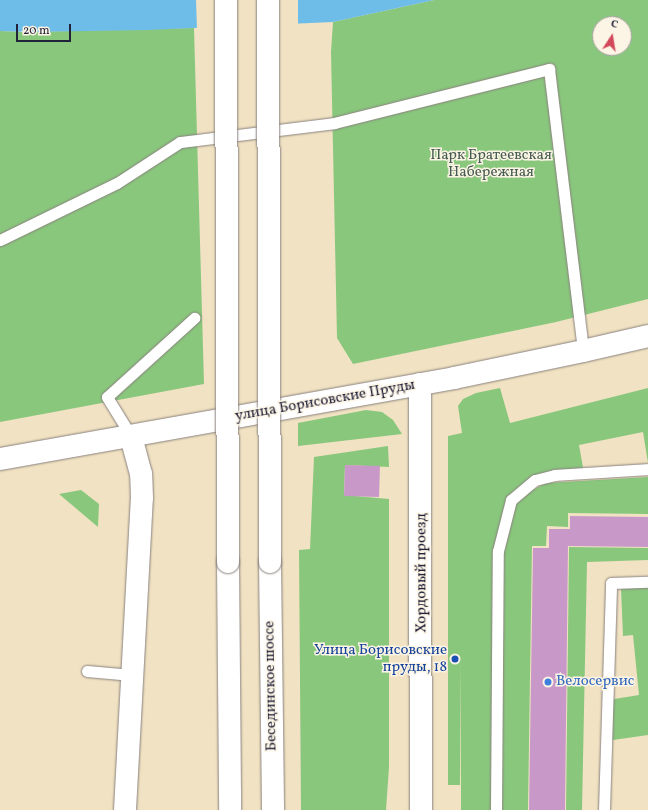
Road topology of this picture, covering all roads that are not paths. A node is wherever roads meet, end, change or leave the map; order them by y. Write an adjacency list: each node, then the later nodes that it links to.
1 (226, 0): 15 (main road, bridge)
2 (268, 0): 16 (main road, Бесединское шоссе, bridge)
3 (0, 240): 6 (lane)
4 (194, 318): 8 (lane)
5 (648, 336): 6 (main road, улица Борисовские Пруды)
6 (583, 351): 7 (main road, улица Борисовские Пруды)
7 (420, 384): 8 (main road, улица Борисовские Пруды); 17 (main road, Хордовый проезд)
8 (131, 436): 9 (main road, улица Борисовские Пруды); 13 (main road)
9 (0, 459)
10 (648, 469): 18 (lane)
11 (648, 582): 19 (lane)
12 (87, 671): 13 (lane)
13 (132, 675): 14 (main road)
14 (124, 810)
15 (230, 810)
16 (273, 810)
17 (421, 810)
18 (496, 810)
19 (604, 810)

